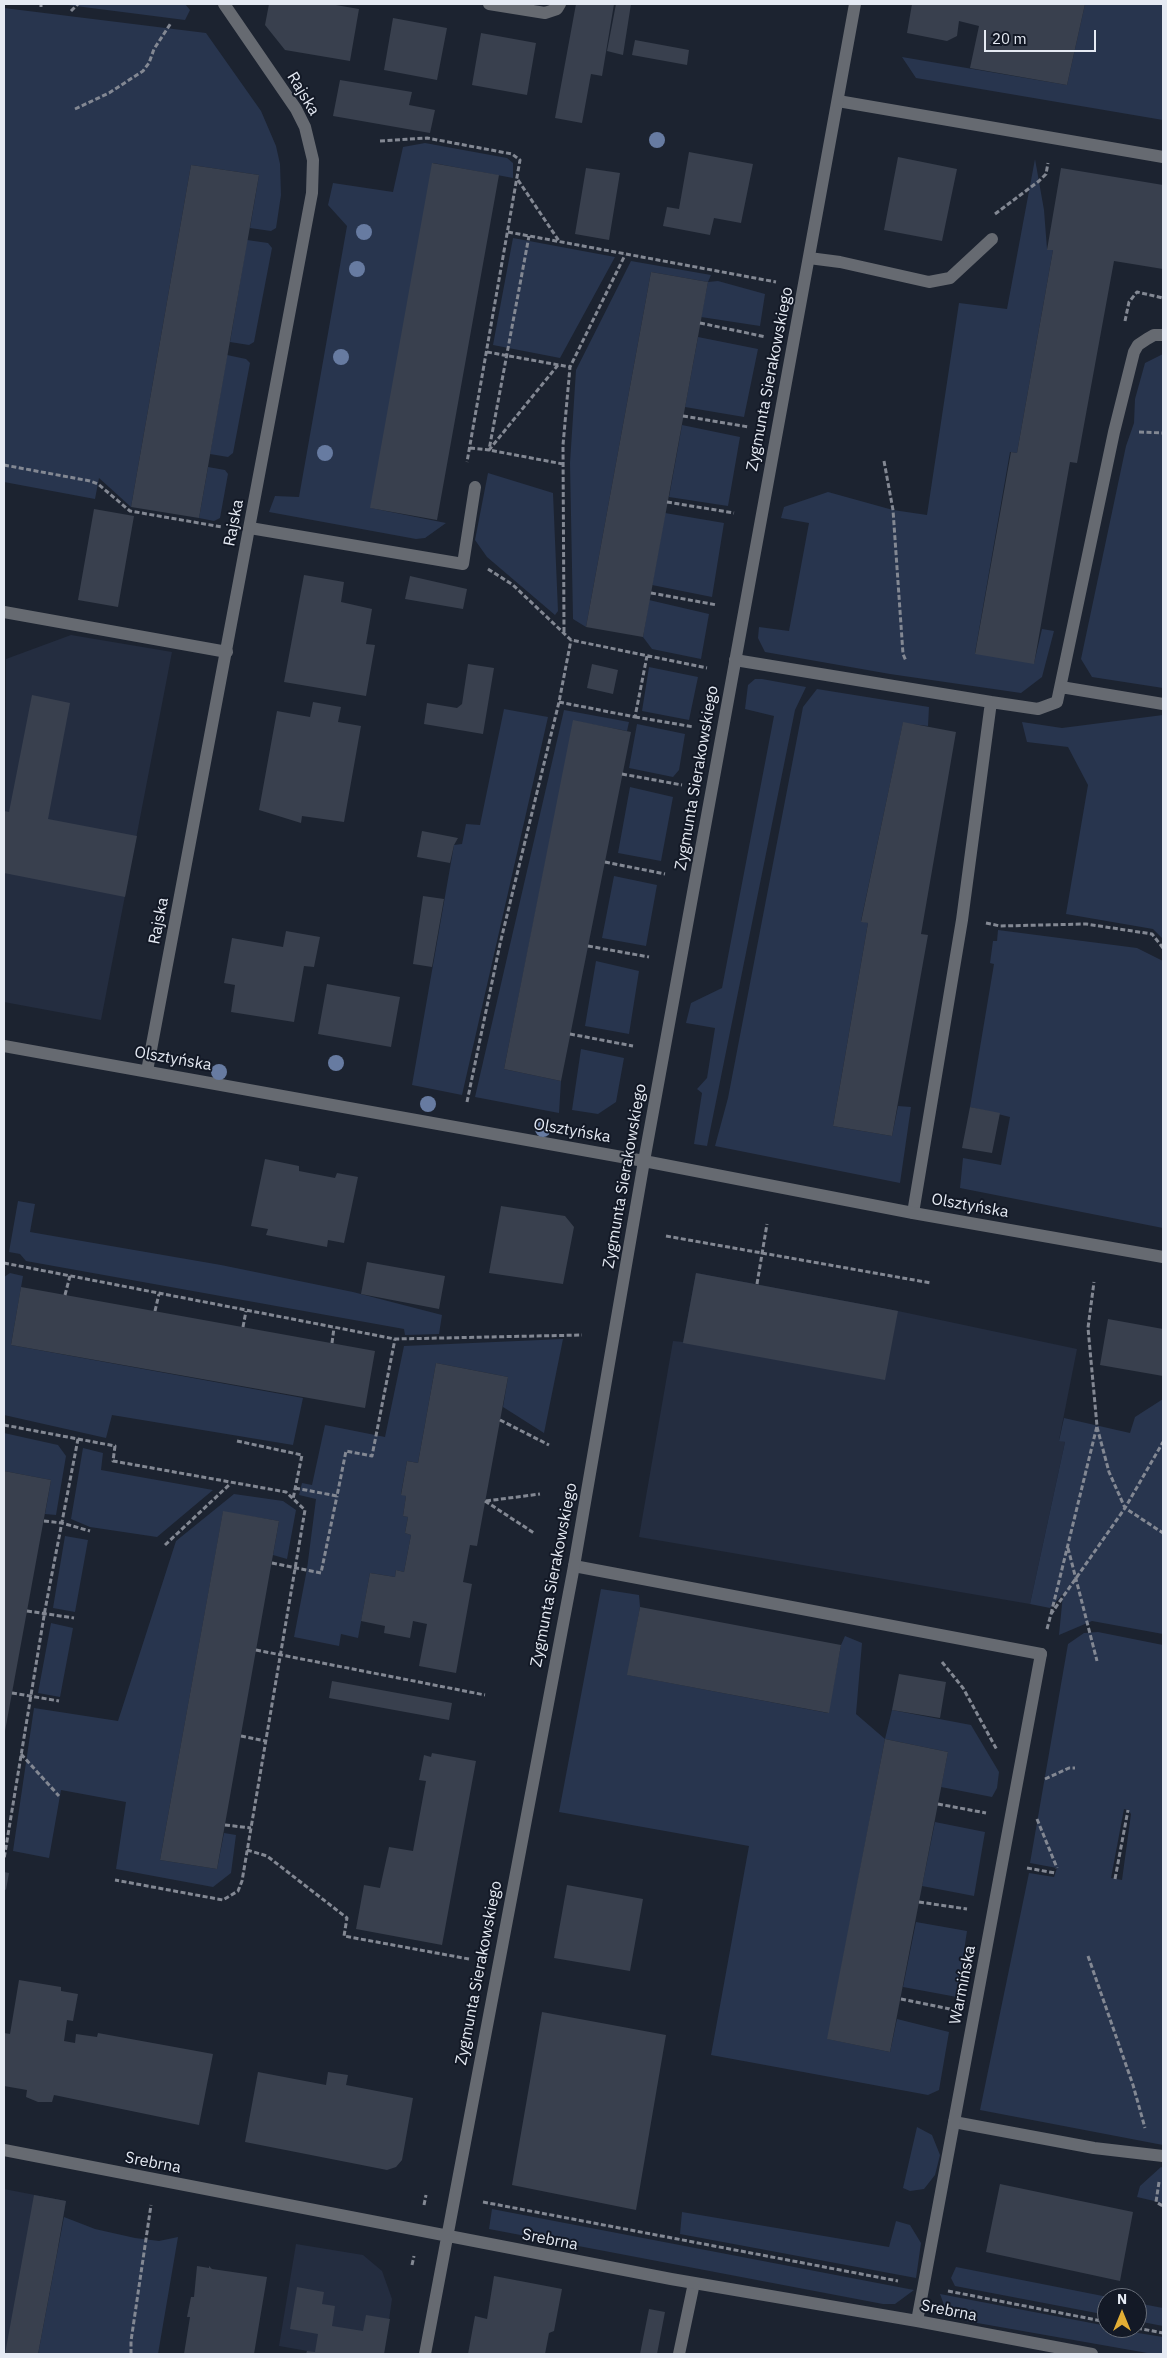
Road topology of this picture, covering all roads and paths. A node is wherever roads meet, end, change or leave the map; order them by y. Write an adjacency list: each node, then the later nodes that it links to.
1 (78, 4): 6 (path)
2 (224, 4): 42 (street, Rajska)
3 (488, 4): 4 (street)
4 (560, 4)
5 (855, 4): 8 (street, Zygmunta Sierakowskiego)
6 (71, 11)
7 (171, 23): 9 (path)
8 (838, 101): 10 (street); 20 (street, Zygmunta Sierakowskiego)
9 (75, 109)
10 (1052, 138): 12 (street); 14 (path)
11 (380, 141): 13 (path)
12 (1163, 157)
13 (518, 180): 15 (path); 18 (path)
14 (990, 218)
15 (508, 232): 16 (path); 27 (path)
16 (529, 236): 18 (path); 28 (path)
17 (992, 239): 20 (street)
18 (559, 241): 19 (path)
19 (626, 255): 21 (path); 30 (path)
20 (809, 258): 52 (street, Zygmunta Sierakowskiego)
21 (776, 282)
22 (1163, 298): 23 (path)
23 (1125, 322)
24 (700, 323): 26 (path)
25 (1163, 335): 53 (street)
26 (766, 336)
27 (488, 352): 28 (path); 33 (path)
28 (506, 355): 29 (path); 34 (path)
29 (558, 365): 30 (path); 34 (path)
30 (570, 366): 36 (path)
31 (683, 416): 32 (path)
32 (749, 427)
33 (470, 448): 34 (path); 38 (path)
34 (489, 450): 36 (path)
35 (884, 461): 51 (path)
36 (564, 464): 47 (path)
37 (4, 465): 42 (path)
38 (466, 465)
39 (476, 487): 42 (street)
40 (667, 502): 41 (path)
41 (734, 514)
42 (250, 528): 49 (street, Rajska)
43 (514, 585): 47 (path)
44 (651, 593): 45 (path)
45 (717, 605)
46 (4, 612): 49 (street)
47 (564, 633): 48 (path)
48 (571, 640): 50 (path); 54 (path)
49 (226, 652): 70 (street, Rajska)
50 (647, 656): 52 (path); 57 (path)
51 (907, 663)
52 (734, 666): 55 (street); 72 (street, Zygmunta Sierakowskiego)
53 (1061, 687): 55 (street); 56 (street)
54 (559, 702): 57 (path); 71 (path)
55 (991, 702): 63 (street)
56 (1163, 704)
57 (635, 717): 58 (path)
58 (694, 727)
59 (622, 774): 60 (path)
60 (682, 786)
61 (605, 862): 62 (path)
62 (665, 874)
63 (962, 920): 65 (path); 73 (street)
64 (588, 946): 66 (path)
65 (1163, 948)
66 (649, 957)
67 (570, 1034): 69 (path)
68 (4, 1046): 70 (street, Olsztyńska)
69 (633, 1046)
70 (147, 1071): 72 (street, Olsztyńska)
71 (467, 1102)
72 (644, 1161): 73 (street, Olsztyńska); 113 (street, Zygmunta Sierakowskiego)
73 (913, 1213): 77 (street, Olsztyńska)
74 (767, 1224): 76 (path)
75 (666, 1236): 76 (path)
76 (762, 1253): 81 (path); 82 (path)
77 (1163, 1257)
78 (4, 1263): 79 (path)
79 (70, 1276): 83 (path); 84 (path)
80 (1094, 1282): 94 (path)
81 (931, 1283)
82 (757, 1284)
83 (159, 1294): 85 (path); 86 (path)
84 (65, 1295)
85 (155, 1311)
86 (246, 1311): 87 (path); 88 (path)
87 (243, 1327)
88 (334, 1328): 90 (path); 91 (path)
89 (582, 1335): 90 (path)
90 (395, 1340): 102 (path)
91 (332, 1343)
92 (500, 1420): 98 (path)
93 (4, 1425): 95 (path)
94 (1097, 1426): 104 (path); 111 (path)
95 (78, 1439): 99 (path); 106 (path)
96 (237, 1441): 100 (path)
97 (1163, 1442): 104 (path)
98 (550, 1445)
99 (230, 1483): 103 (path); 110 (path)
100 (295, 1488): 102 (path); 103 (path)
101 (540, 1494): 108 (path)
102 (337, 1496): 114 (path)
103 (293, 1499): 114 (path)
104 (1125, 1508): 109 (path); 115 (path)
105 (44, 1521): 106 (path)
106 (62, 1523): 107 (path); 118 (path)
107 (90, 1531)
108 (534, 1533)
109 (1163, 1533)
110 (165, 1545)
111 (1068, 1547): 115 (path); 117 (path)
112 (272, 1563): 114 (path)
113 (574, 1566): 121 (street); 155 (street, Zygmunta Sierakowskiego)
114 (295, 1568): 122 (path)
115 (1077, 1577): 117 (path); 123 (path)
116 (27, 1612): 118 (path)
117 (1051, 1614): 121 (path)
118 (44, 1615): 119 (path); 126 (path)
119 (74, 1618)
120 (256, 1650): 122 (path)
121 (1041, 1654): 149 (street, Warmińska)
122 (280, 1655): 125 (path); 129 (path)
123 (1097, 1661)
124 (12, 1693): 126 (path)
125 (485, 1695)
126 (30, 1696): 127 (path); 130 (path)
127 (59, 1701)
128 (241, 1736): 129 (path)
129 (265, 1741): 137 (path)
130 (21, 1754): 131 (path); 139 (path)
131 (59, 1796)
132 (938, 1804): 134 (path)
133 (1128, 1810): 141 (path)
134 (987, 1813)
135 (1036, 1815): 140 (path)
136 (225, 1825): 137 (path)
137 (251, 1828): 138 (path)
138 (247, 1850): 142 (path); 146 (path)
139 (4, 1859)
140 (1057, 1868)
141 (1115, 1879)
142 (115, 1880)
143 (919, 1902): 144 (path)
144 (972, 1910)
145 (1088, 1956): 151 (path)
146 (469, 1958)
147 (901, 1998): 148 (path)
148 (952, 2009)
149 (954, 2122): 151 (street); 157 (street, Warmińska)
150 (4, 2150): 155 (street, Srebrna)
151 (1157, 2155): 154 (path)
152 (483, 2202): 157 (path)
153 (151, 2204): 162 (path)
154 (1163, 2206)
155 (446, 2237): 156 (street, Srebrna); 163 (street, Zygmunta Sierakowskiego)
156 (694, 2283): 159 (street, Srebrna); 164 (street)
157 (923, 2286): 158 (path); 159 (street, Warmińska)
158 (1097, 2320)
159 (917, 2321): 165 (street, Srebrna)
160 (1147, 2330): 161 (path)
161 (1163, 2333)
162 (131, 2354)
163 (425, 2354)
164 (679, 2354)
165 (1092, 2354)

